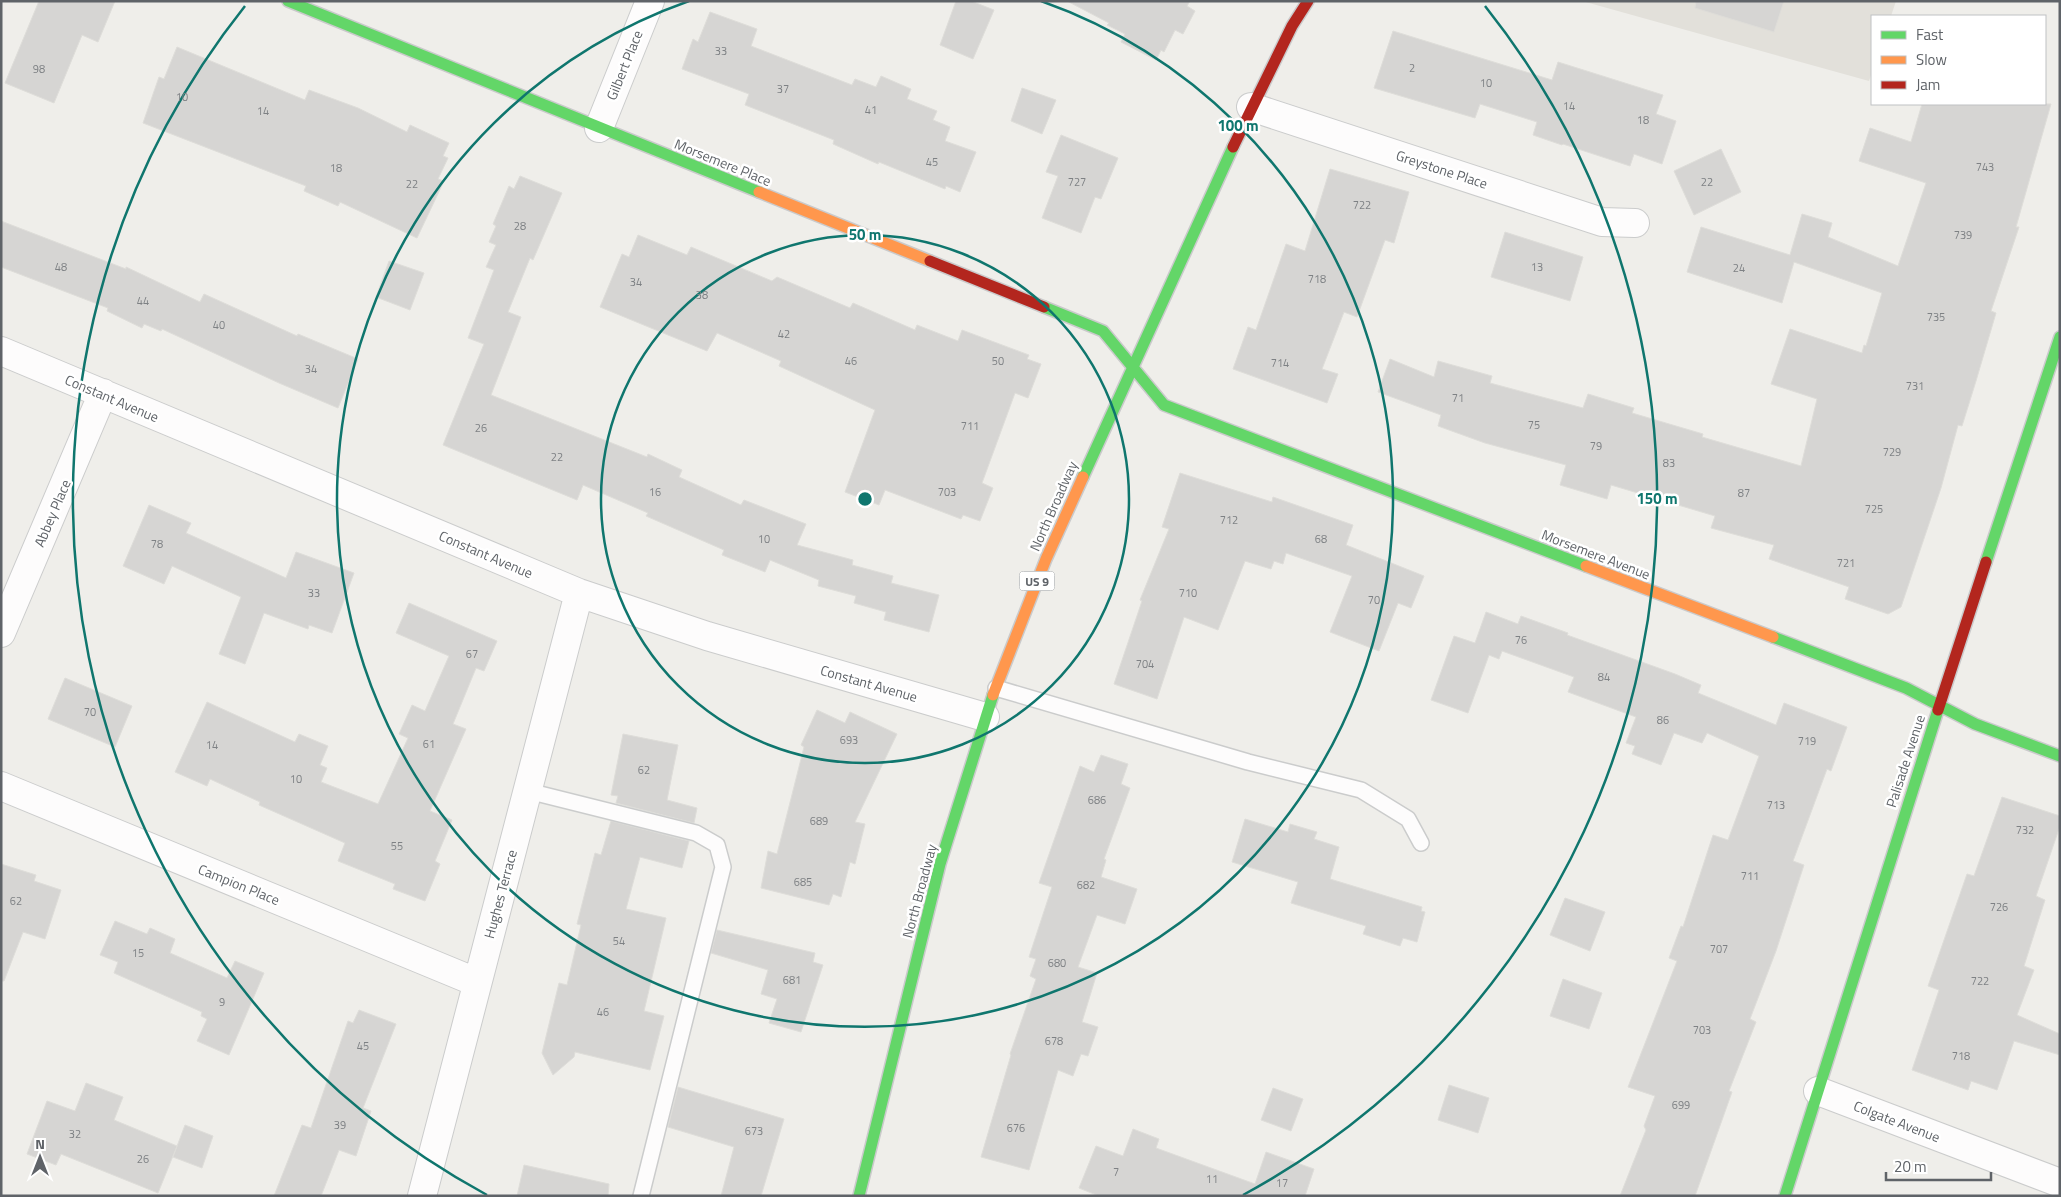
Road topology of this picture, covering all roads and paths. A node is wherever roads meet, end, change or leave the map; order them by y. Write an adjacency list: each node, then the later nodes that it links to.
1 (288, 1): 5 (street, Morsemere Place)
2 (650, 1): 5 (street, Gilbert Place)
3 (1308, 1): 4 (street, North Broadway / US 9)
4 (1251, 107): 6 (street, Greystone Place); 9 (street, North Broadway / US 9)
5 (599, 128): 9 (street, Morsemere Place)
6 (1634, 223)
7 (2060, 336): 14 (street, Palisade Avenue)
8 (1, 351): 10 (street, Constant Avenue)
9 (1133, 368): 13 (street, North Broadway / US 9); 14 (street, Morsemere Avenue)
10 (103, 394): 11 (street, Constant Avenue); 12 (street, Abbey Place)
11 (579, 593): 15 (street, Constant Avenue); 18 (street, Hughes Terrace)
12 (1, 633)
13 (996, 688): 15 (street, North Broadway / US 9); 19 (lane)
14 (1939, 705): 16 (street, Morsemere Avenue); 21 (street, Palisade Avenue)
15 (985, 717): 25 (street, North Broadway / US 9)
16 (2060, 756)
17 (1, 786): 20 (street, Campion Place)
18 (528, 791): 20 (street, Hughes Terrace); 24 (lane)
19 (1421, 843)
20 (476, 982): 23 (street, Hughes Terrace)
21 (1818, 1091): 22 (street, Colgate Avenue); 26 (street, Palisade Avenue)
22 (2060, 1183)
23 (422, 1196)
24 (641, 1196)
25 (858, 1196)
26 (1785, 1196)

